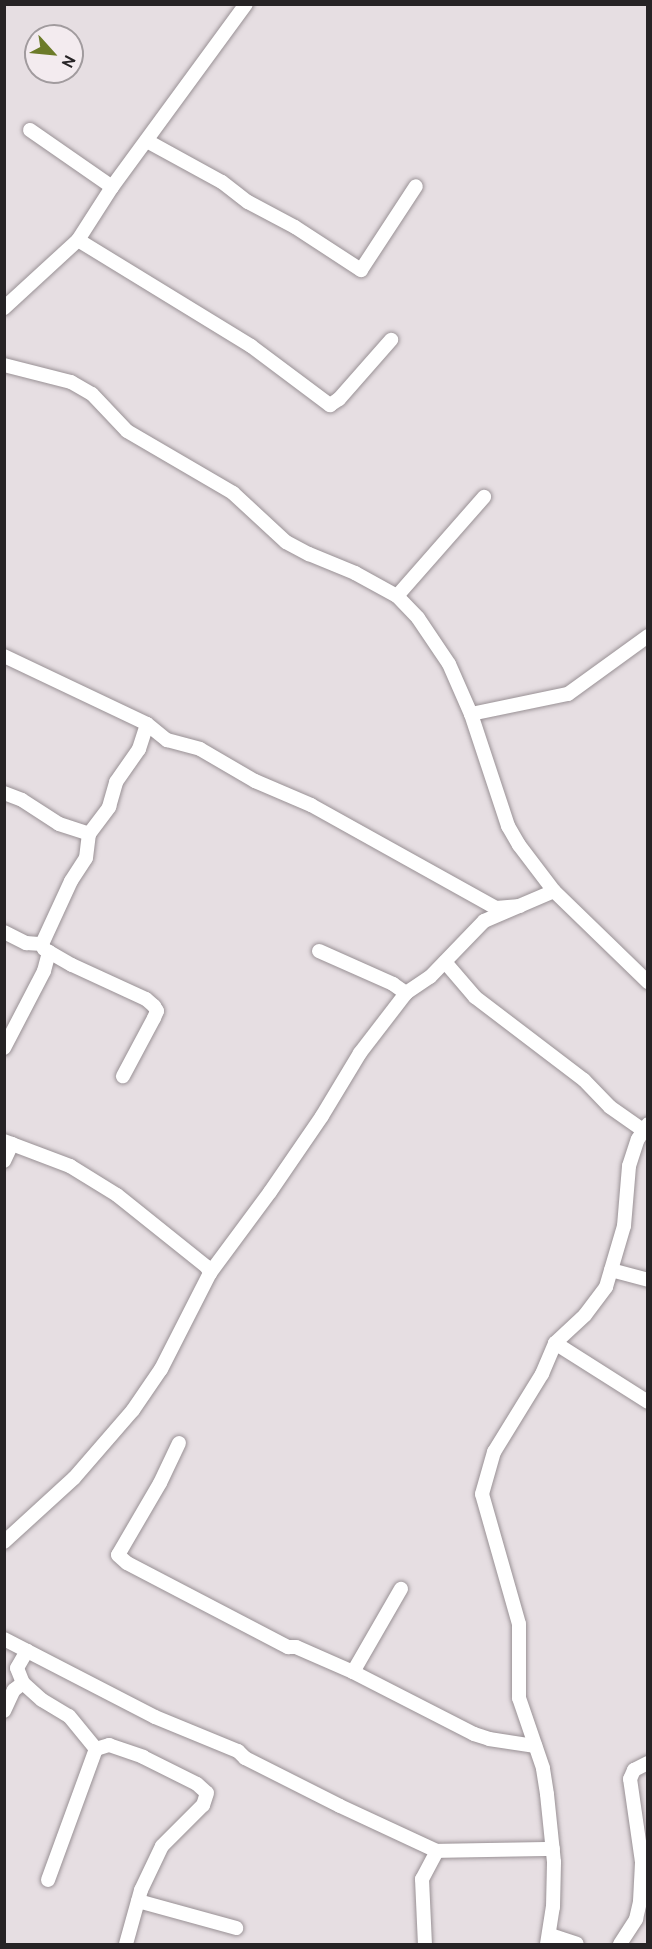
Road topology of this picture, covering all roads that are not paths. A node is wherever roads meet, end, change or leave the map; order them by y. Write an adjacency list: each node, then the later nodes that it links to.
1 (246, 4): 3 (street)
2 (30, 130): 5 (street)
3 (147, 141): 4 (street); 5 (street)
4 (416, 186)
5 (112, 187): 6 (street)
6 (78, 240): 7 (street); 8 (street)
7 (4, 308)
8 (391, 340)
9 (4, 365): 11 (street)
10 (484, 497): 11 (street)
11 (397, 597): 14 (street)
12 (648, 636): 14 (street)
13 (4, 656): 15 (street)
14 (471, 714): 18 (street)
15 (147, 724): 17 (street); 19 (street)
16 (4, 793): 17 (street)
17 (89, 834): 21 (street)
18 (554, 891): 19 (street); 24 (street)
19 (520, 906): 23 (street)
20 (4, 932): 21 (street)
21 (46, 948): 26 (street); 27 (street)
22 (319, 951): 25 (street)
23 (445, 962): 25 (street); 28 (street)
24 (648, 982)
25 (406, 993): 32 (street)
26 (4, 1048)
27 (123, 1076)
28 (645, 1127): 31 (street)
29 (8, 1143): 30 (street); 32 (street)
30 (5, 1159)
31 (611, 1270): 33 (street); 34 (street)
32 (210, 1273): 37 (street)
33 (648, 1280)
34 (555, 1343): 35 (street); 44 (street)
35 (648, 1402)
36 (179, 1443): 41 (street)
37 (4, 1542)
38 (400, 1589): 41 (street)
39 (4, 1639): 40 (street)
40 (27, 1651): 42 (street); 48 (street)
41 (353, 1672): 44 (street)
42 (23, 1683): 43 (street); 45 (street)
43 (4, 1711)
44 (535, 1746): 47 (street)
45 (96, 1749): 49 (street); 50 (street)
46 (648, 1763): 56 (street)
47 (553, 1849): 48 (street); 52 (street)
48 (437, 1851): 54 (street)
49 (48, 1880)
50 (138, 1901): 51 (street); 53 (street)
51 (236, 1928)
52 (549, 1940): 55 (street)
53 (126, 1944)
54 (425, 1944)
55 (577, 1944)
56 (620, 1944)

